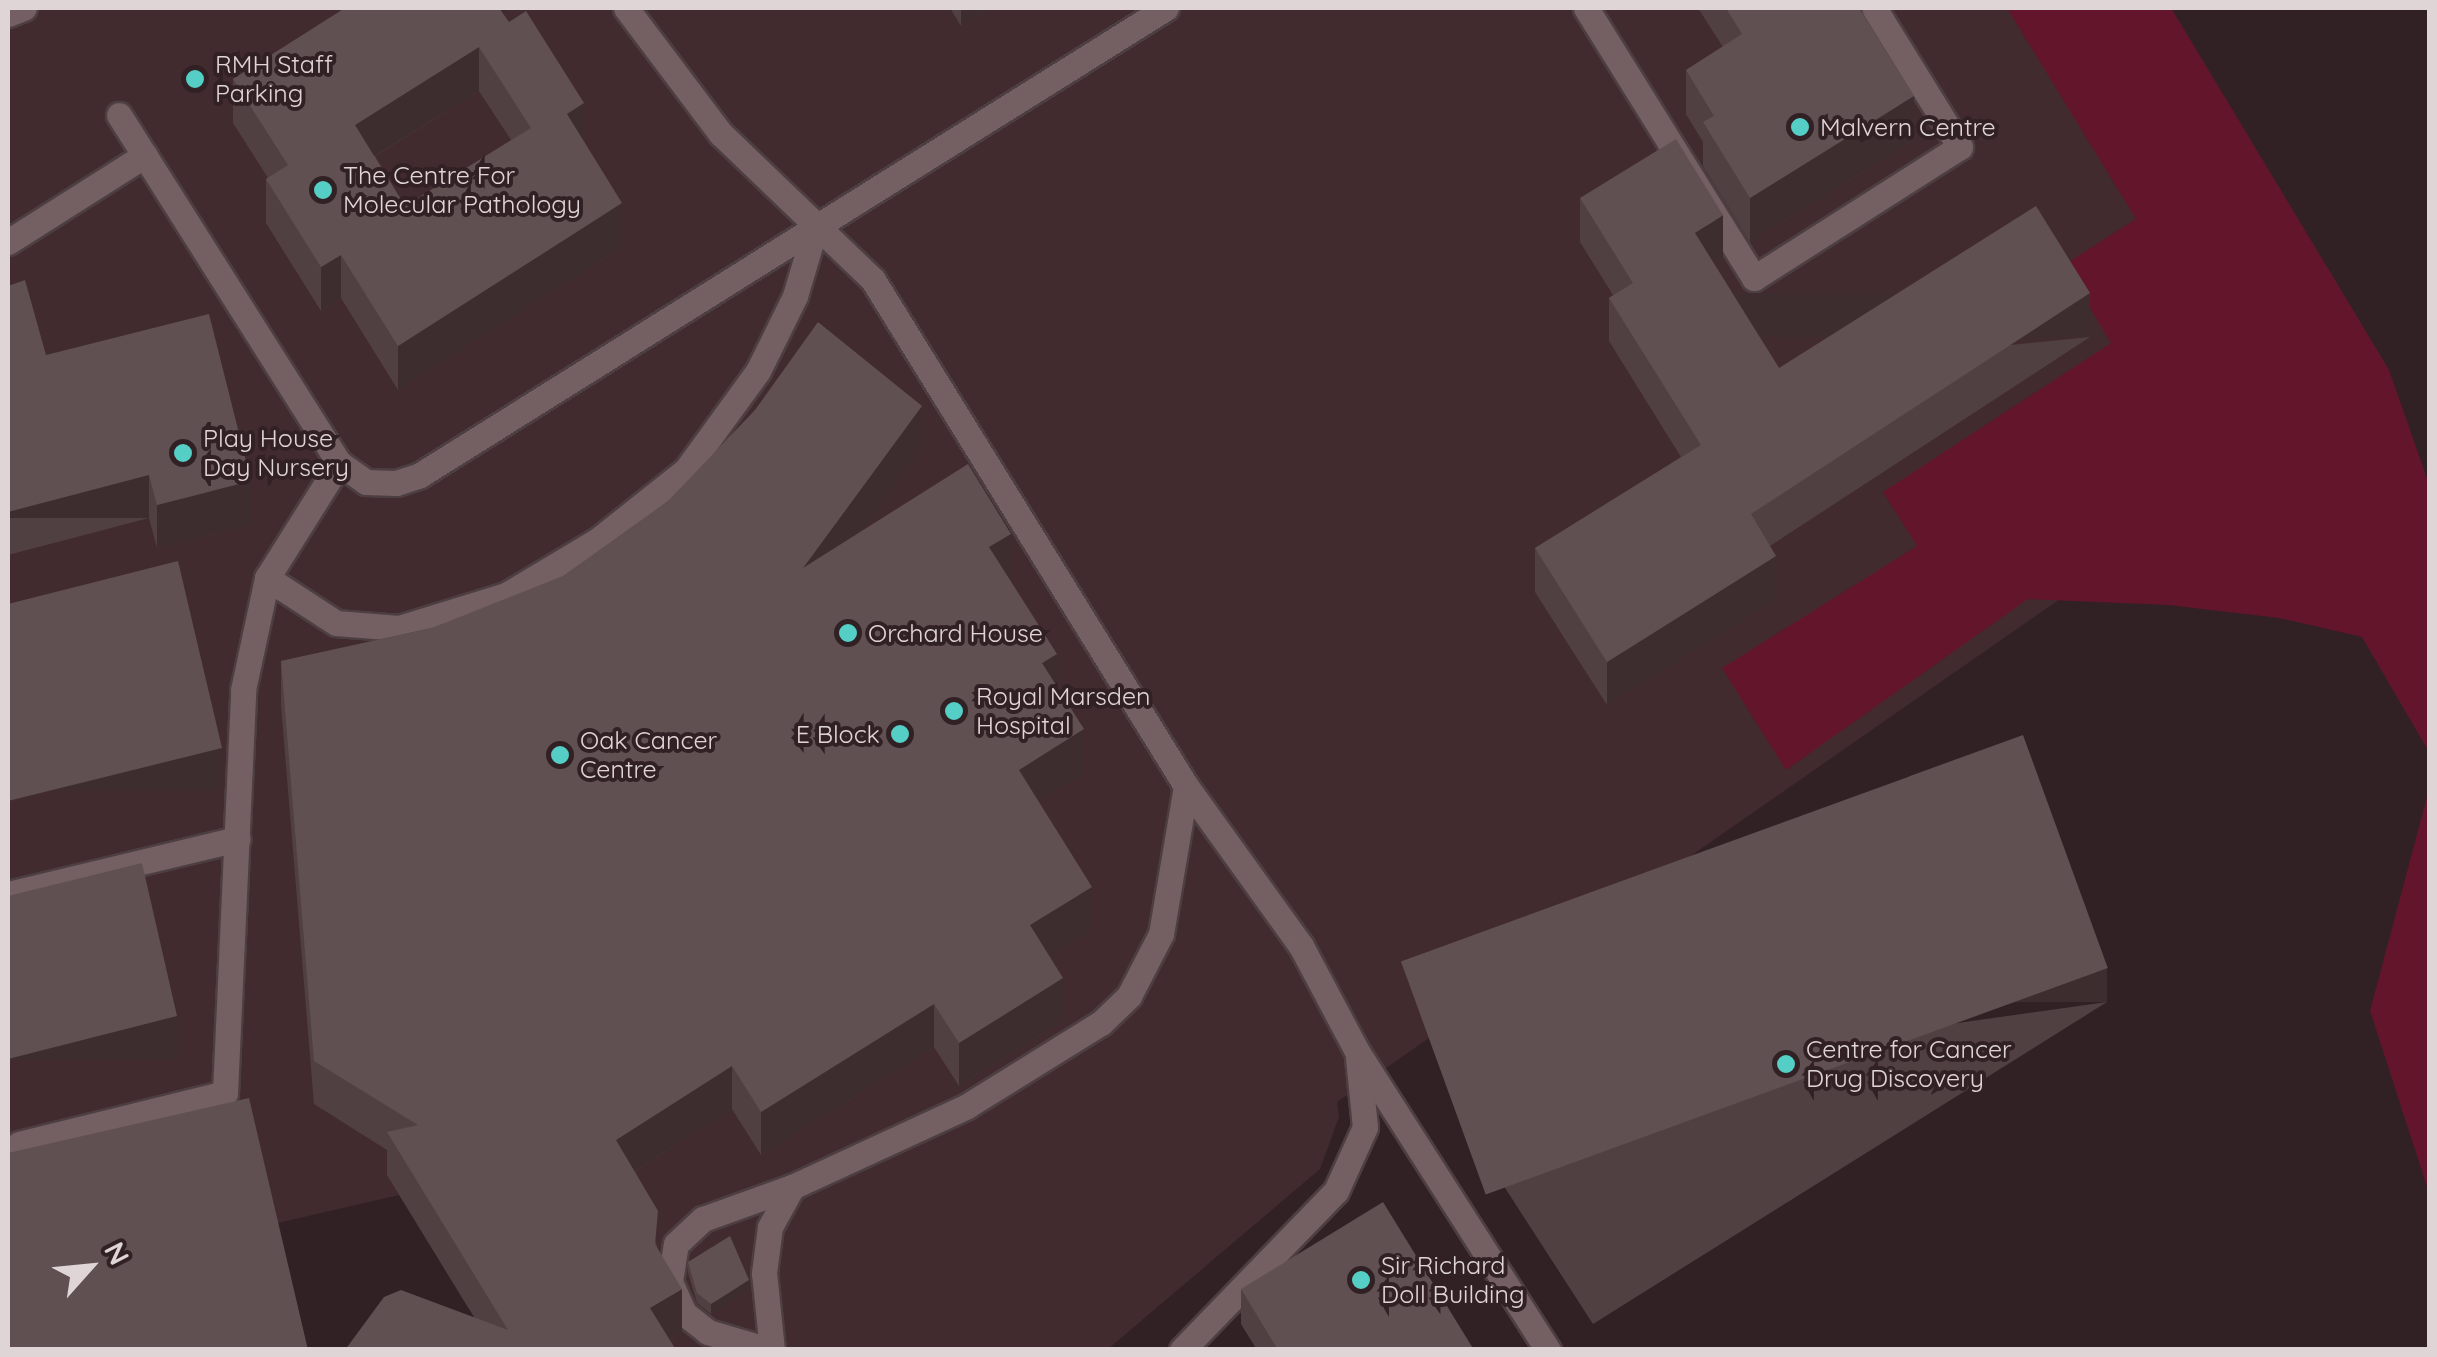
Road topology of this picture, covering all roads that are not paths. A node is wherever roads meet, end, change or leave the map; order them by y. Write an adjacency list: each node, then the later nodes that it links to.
1 (24, 8): 6 (street)
2 (626, 8): 9 (street)
3 (1166, 8): 9 (street)
4 (1586, 8): 5 (street)
5 (1874, 8)
6 (8, 14)
7 (120, 115): 8 (street)
8 (145, 155): 10 (street); 11 (street)
9 (815, 228): 11 (street); 12 (street); 13 (street)
10 (8, 242)
11 (339, 463): 12 (street)
12 (267, 578): 14 (street)
13 (1186, 786): 16 (street); 18 (street)
14 (237, 839): 15 (street); 17 (street)
15 (8, 894)
16 (1358, 1053): 20 (street); 21 (street)
17 (18, 1144)
18 (792, 1187): 19 (street); 19 (street)
19 (771, 1350)
20 (1182, 1350)
21 (1548, 1350)

